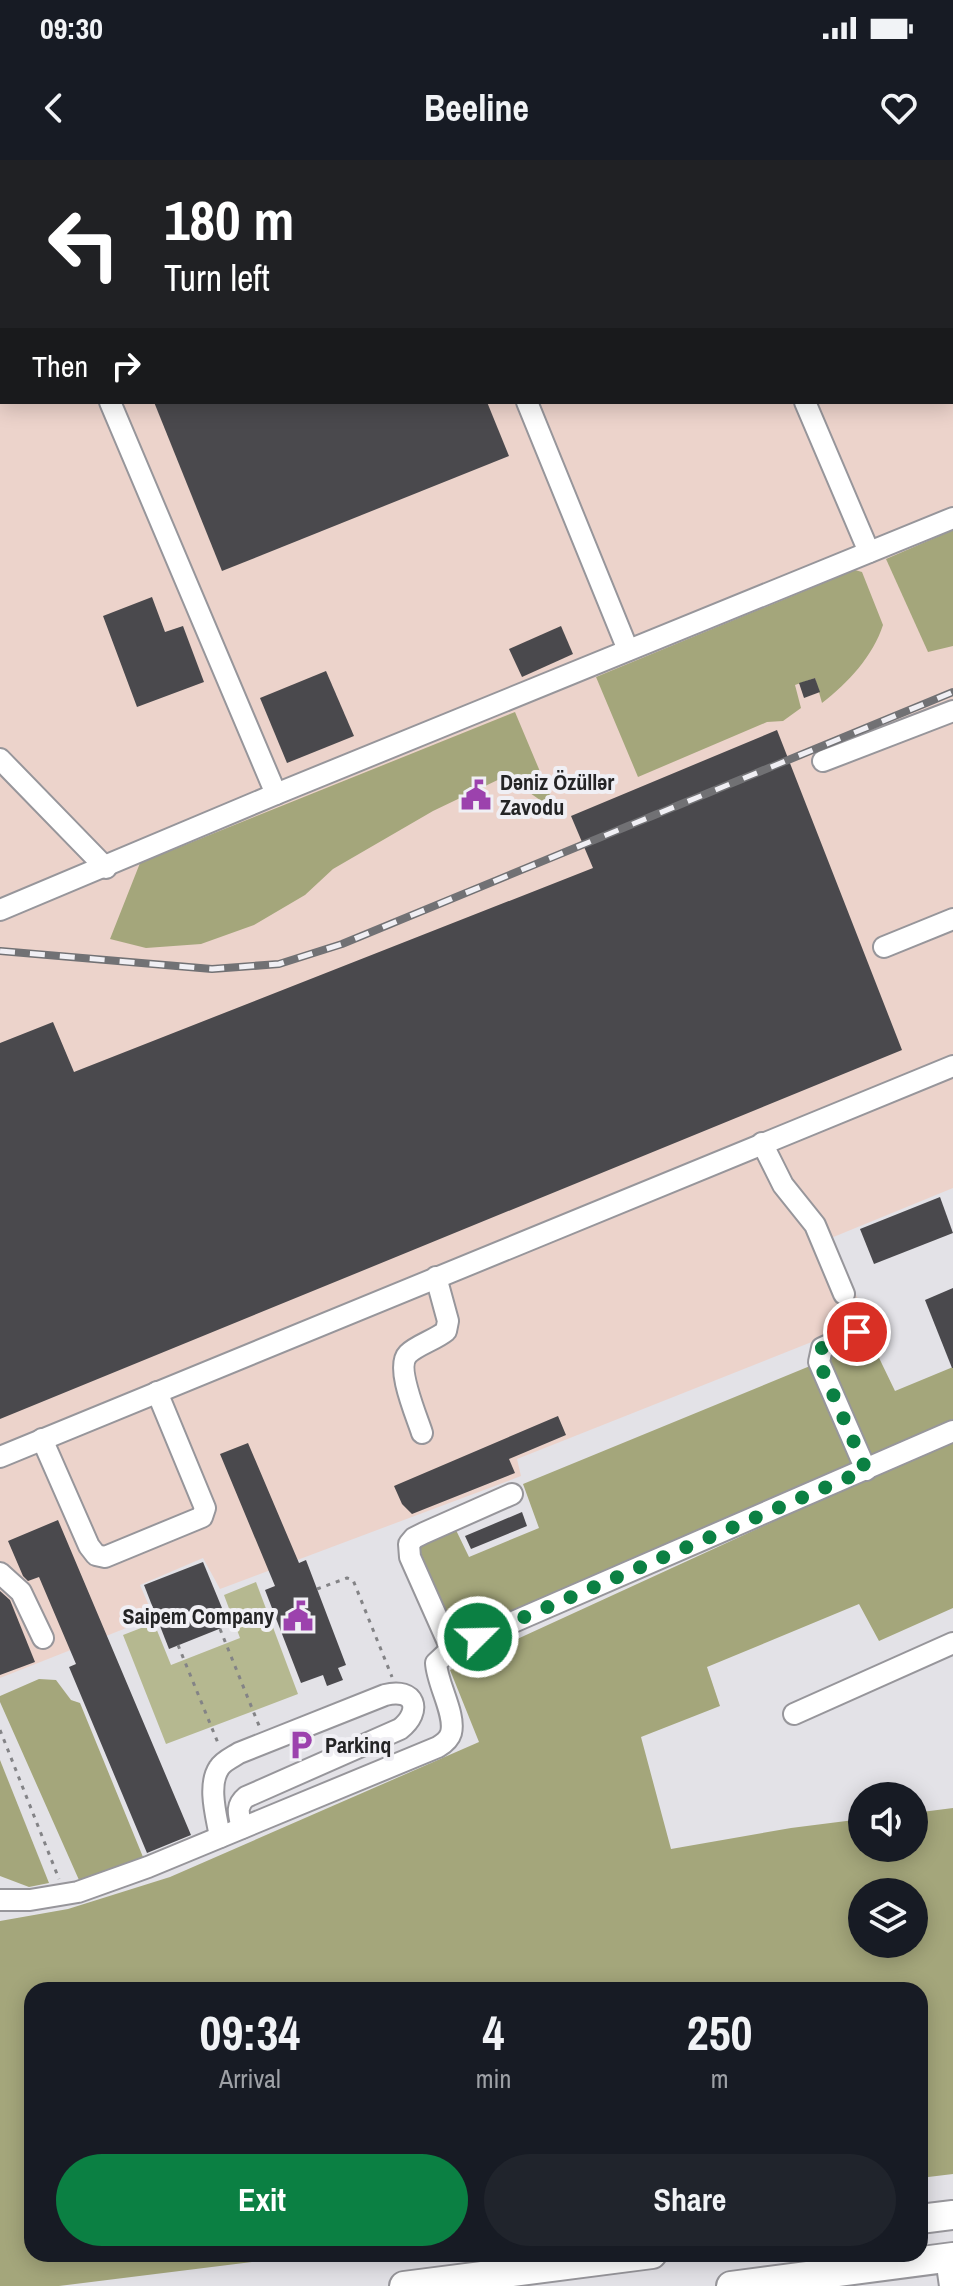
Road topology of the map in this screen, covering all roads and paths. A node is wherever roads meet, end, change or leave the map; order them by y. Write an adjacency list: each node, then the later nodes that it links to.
1 (111, 404): 10 (street)
2 (528, 404): 6 (street)
3 (806, 404): 5 (street)
4 (953, 518): 5 (street)
5 (869, 552): 6 (street)
6 (628, 650): 10 (street)
7 (953, 711): 9 (street)
8 (0, 759): 11 (street)
9 (823, 761)
10 (276, 794): 11 (street)
11 (106, 868): 12 (street)
12 (0, 910)
13 (953, 919): 14 (street)
14 (884, 947)
15 (953, 1066): 16 (street)
16 (762, 1143): 17 (street); 18 (street)
17 (436, 1277): 20 (street); 22 (street)
18 (844, 1294)
19 (857, 1332): 25 (street)
20 (157, 1392): 23 (street); 23 (street)
21 (953, 1431): 25 (street)
22 (422, 1433)
23 (42, 1439): 24 (street)
24 (0, 1457)
25 (866, 1470): 33 (street)
26 (512, 1494): 33 (street)
27 (0, 1573): 30 (street)
28 (317, 1589): 34 (path)
29 (220, 1629): 37 (path)
30 (43, 1638)
31 (953, 1643): 35 (street)
32 (178, 1645): 38 (path)
33 (451, 1649): 39 (street)
34 (397, 1692): 37 (street); 39 (street)
35 (794, 1714)
36 (0, 1730): 41 (path)
37 (266, 1742): 38 (street)
38 (225, 1762): 40 (street)
39 (242, 1828): 40 (street)
40 (220, 1837): 41 (street)
41 (65, 1895): 42 (street)
42 (0, 1900)
43 (953, 2215): 44 (highway)
44 (928, 2218)
45 (949, 2258): 46 (highway); 51 (street)
46 (928, 2261)
47 (590, 2262): 49 (highway)
48 (918, 2262): 50 (highway)
49 (404, 2286)
50 (731, 2286)
51 (950, 2286)

